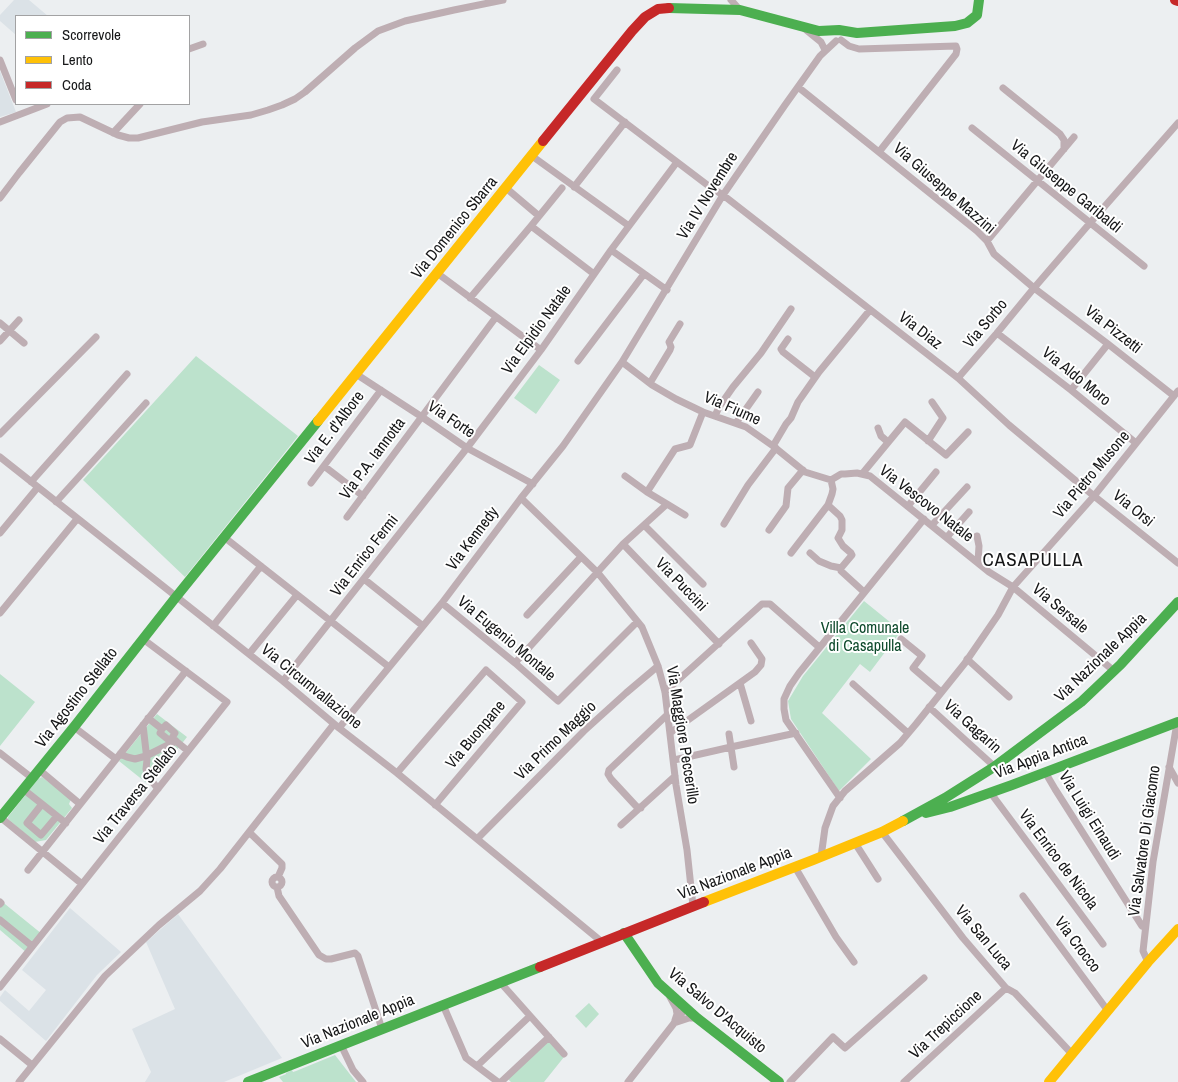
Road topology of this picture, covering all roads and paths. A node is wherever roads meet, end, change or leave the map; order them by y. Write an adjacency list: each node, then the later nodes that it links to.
1 (503, 0): 23 (street)
2 (731, 0): 4 (street)
3 (979, 2): 6 (street, Via Domenico Sbarra)
4 (740, 10): 5 (street, Via Domenico Sbarra); 27 (street, Via Domenico Sbarra)
5 (799, 25): 6 (street, Via Domenico Sbarra); 9 (street)
6 (838, 37): 9 (street, Via IV Novembre); 26 (street, Via Giuseppe Mazzini)
7 (203, 44): 8 (street)
8 (190, 49)
9 (825, 50): 12 (street, Via IV Novembre)
10 (0, 60): 14 (street)
11 (617, 70): 20 (street, Via Diaz)
12 (798, 86): 26 (street, Via Giuseppe Mazzini); 33 (street, Via IV Novembre)
13 (1003, 88): 25 (street)
14 (15, 98)
15 (18, 105): 18 (street)
16 (44, 105): 18 (street)
17 (139, 105): 23 (street)
18 (22, 114): 19 (street)
19 (0, 122)
20 (625, 122): 28 (street, Via Diaz); 30 (street)
21 (1178, 123): 36 (street, Via Sorbo)
22 (972, 128): 29 (street, Via Giuseppe Garibaldi)
23 (113, 133): 34 (street)
24 (1074, 137): 25 (street)
25 (1064, 149): 29 (street)
26 (880, 152): 39 (street, Via Giuseppe Mazzini)
27 (532, 156): 30 (street); 31 (street, Via Domenico Sbarra)
28 (677, 162): 33 (street, Via Diaz); 38 (street, Via Elpidio Natale)
29 (1038, 181): 36 (street, Via Giuseppe Garibaldi); 39 (street)
30 (574, 187): 38 (street)
31 (506, 188): 35 (street); 42 (street, Via Domenico Sbarra)
32 (562, 188): 35 (street)
33 (723, 196): 46 (street, Via IV Novembre); 49 (street, Via Diaz)
34 (0, 198)
35 (539, 216): 37 (street)
36 (1090, 223): 41 (street, Via Giuseppe Garibaldi); 45 (street, Via Sorbo)
37 (531, 226): 43 (street); 47 (street)
38 (629, 226): 40 (street, Via Elpidio Natale)
39 (987, 241): 45 (street, Via Giuseppe Mazzini)
40 (611, 250): 43 (street, Via Elpidio Natale); 44 (street)
41 (1144, 266)
42 (437, 273): 47 (street); 65 (street, Via Domenico Sbarra)
43 (594, 274): 61 (street, Via Elpidio Natale)
44 (644, 274): 46 (street); 62 (street)
45 (1034, 288): 55 (street, Via Sorbo); 60 (street, Via Pizzetti)
46 (667, 290): 63 (street, Via IV Novembre)
47 (470, 298): 50 (street)
48 (791, 309): 76 (street)
49 (870, 310): 66 (street); 67 (street, Via Diaz)
50 (496, 317): 61 (street); 77 (street, Via P.A. Iannotta)
51 (19, 320): 54 (street)
52 (0, 323): 54 (street)
53 (680, 324): 68 (street)
54 (9, 331): 58 (street); 59 (street)
55 (998, 333): 67 (street, Via Sorbo); 70 (street, Via Aldo Moro)
56 (96, 337): 81 (street)
57 (788, 339): 66 (street)
58 (0, 342)
59 (24, 343)
60 (1108, 344): 70 (street); 72 (street, Via Pizzetti)
61 (541, 350): 86 (street, Via Elpidio Natale)
62 (578, 361)
63 (622, 362): 68 (street, Via Fiume); 96 (street, Via Kennedy)
64 (127, 374): 94 (street)
65 (356, 374): 69 (street, Via Forte); 118 (street, Via Domenico Sbarra)
66 (815, 377): 85 (street)
67 (958, 378): 101 (street, Via Diaz)
68 (650, 383): 75 (street, Via Fiume)
69 (381, 390): 77 (street, Via Forte); 88 (street, Via E. d'Albore)
70 (1071, 390): 84 (street, Via Aldo Moro)
71 (758, 392): 78 (street)
72 (1176, 393): 84 (street, Via Pietro Musone)
73 (932, 402): 82 (street)
74 (146, 403): 103 (street)
75 (703, 412): 76 (street, Via Fiume); 99 (street)
76 (715, 416): 78 (street, Via Fiume)
77 (422, 417): 86 (street, Via Forte); 100 (street, Via P.A. Iannotta)
78 (736, 423): 85 (street, Via Fiume)
79 (878, 428): 83 (street)
80 (968, 432): 82 (street)
81 (0, 434)
82 (928, 441): 83 (street)
83 (888, 442): 91 (street)
84 (1136, 443): 101 (street, Via Pietro Musone)
85 (774, 447): 89 (street, Via Fiume); 112 (street)
86 (467, 448): 96 (street, Via Forte); 131 (street, Via Enrico Fermi)
87 (2, 461): 94 (street, Via Circumvallazione)
88 (324, 466): 95 (street, Via E. d'Albore); 100 (street)
89 (803, 470): 93 (street, Via Fiume); 115 (street)
90 (936, 472): 106 (street)
91 (862, 474): 93 (street, Via Vescovo Natale); 106 (street, Via Vescovo Natale)
92 (625, 476): 99 (street)
93 (831, 480): 105 (street)
94 (31, 482): 97 (street, Via Circumvallazione)
95 (311, 483)
96 (533, 484): 102 (street, Via Kennedy)
97 (38, 487): 103 (street, Via Circumvallazione); 116 (street)
98 (967, 487): 114 (street)
99 (646, 492): 104 (street)
100 (363, 496): 109 (street, Via P.A. Iannotta)
101 (1094, 496): 125 (street, Via Orsi); 129 (street, Via Pietro Musone)
102 (521, 498): 123 (street, Via Maggiore Peccerillo); 139 (street, Via Kennedy)
103 (56, 502): 110 (street, Via Circumvallazione)
104 (667, 504): 108 (street); 113 (street)
105 (828, 505): 121 (street); 127 (street)
106 (908, 506): 111 (street, Via Vescovo Natale)
107 (969, 512): 119 (street)
108 (685, 515)
109 (347, 517)
110 (77, 519): 137 (street, Via Circumvallazione); 140 (street)
111 (924, 519): 114 (street, Via Vescovo Natale); 134 (street)
112 (724, 524)
113 (644, 525): 120 (street); 132 (street)
114 (932, 526): 119 (street, Via Vescovo Natale)
115 (769, 530)
116 (0, 533)
117 (977, 536): 124 (street)
118 (224, 537): 126 (street); 137 (street, Via Domenico Sbarra)
119 (946, 537): 124 (street, Via Vescovo Natale)
120 (623, 544): 128 (street); 149 (street, Via Puccini)
121 (791, 553)
122 (810, 553): 127 (street)
123 (581, 557): 128 (street, Via Maggiore Peccerillo); 141 (street)
124 (978, 562): 130 (street, Via Vescovo Natale)
125 (1178, 563)
126 (260, 566): 135 (street); 144 (street)
127 (841, 568): 134 (street)
128 (598, 573): 143 (street, Via Maggiore Peccerillo); 153 (street)
129 (1024, 575): 130 (street); 133 (street, Via Pietro Musone); 136 (street)
130 (998, 578): 133 (street, Via Vescovo Natale)
131 (364, 579): 142 (street, Via Enrico Fermi); 145 (street)
132 (702, 584)
133 (1013, 588): 136 (street, Via Sersale); 152 (street, Via Pietro Musone)
134 (864, 592): 150 (street)
135 (297, 594): 142 (street); 151 (street)
136 (1024, 596): 157 (street, Via Sersale)
137 (176, 597): 144 (street, Via Circumvallazione); 146 (street, Via Agostino Stellato)
138 (1178, 602): 157 (street, Via Nazionale Appia)
139 (442, 603): 145 (street, Via Kennedy); 153 (street, Via Eugenio Montale)
140 (0, 613)
141 (527, 615)
142 (331, 622): 155 (street); 158 (street, Via Enrico Fermi)
143 (637, 622): 153 (street, Via Eugenio Montale); 154 (street, Via Maggiore Peccerillo)
144 (213, 626): 151 (street, Via Circumvallazione)
145 (423, 626): 155 (street, Via Kennedy)
146 (143, 638): 156 (street, Via Traversa Stellato); 171 (street, Via Agostino Stellato)
147 (901, 639): 162 (street)
148 (751, 643): 159 (street)
149 (719, 644): 150 (street); 161 (street)
150 (819, 647): 175 (street)
151 (249, 654): 158 (street, Via Circumvallazione)
152 (967, 659): 162 (street, Via Pietro Musone); 163 (street)
153 (515, 663)
154 (658, 666): 161 (street, Via Maggiore Peccerillo); 207 (street, Via Primo Maggio)
155 (389, 667): 170 (street, Via Kennedy)
156 (186, 671): 166 (street); 178 (street, Via Traversa Stellato)
157 (1114, 671): 184 (street, Via Nazionale Appia)
158 (283, 681): 170 (street, Via Circumvallazione)
159 (740, 683): 167 (street); 172 (street)
160 (853, 684): 173 (street)
161 (665, 692): 165 (street, Via Maggiore Peccerillo)
162 (941, 692): 164 (street, Via Pietro Musone)
163 (1009, 697)
164 (929, 707): 173 (street, Via Pietro Musone); 184 (street, Via Gagarin)
165 (667, 715): 172 (street, Via Maggiore Peccerillo); 199 (street)
166 (148, 718): 169 (street); 176 (street)
167 (751, 721)
168 (1178, 723): 185 (street, Via Salvatore Di Giacomo); 186 (street, Via Appia Antica)
169 (142, 725): 180 (street); 181 (street)
170 (336, 726): 188 (street, Via Circumvallazione); 205 (street, Via Kennedy)
171 (74, 727): 180 (street); 190 (street, Via Agostino Stellato)
172 (670, 733): 182 (street, Via Maggiore Peccerillo)
173 (908, 733): 195 (street, Via Pietro Musone)
174 (729, 734): 177 (street)
175 (796, 734): 177 (street); 195 (street)
176 (174, 739): 178 (street); 181 (street)
177 (731, 747): 182 (street); 183 (street)
178 (188, 751): 193 (street, Via Traversa Stellato)
179 (0, 753): 190 (street)
180 (118, 756): 181 (street); 197 (street)
181 (146, 756): 193 (street)
182 (674, 760): 189 (street, Via Maggiore Peccerillo)
183 (734, 767)
184 (995, 767): 201 (street, Via Nazionale Appia)
185 (1169, 767): 191 (street); 225 (street, Via Salvatore Di Giacomo)
186 (1045, 772): 194 (street, Via Appia Antica); 218 (street, Via Luigi Einaudi)
187 (43, 773): 197 (street)
188 (397, 774): 198 (street, Via Circumvallazione); 198 (street, Via Buonpane)
189 (675, 776): 199 (street); 216 (street, Via Maggiore Peccerillo)
190 (32, 778): 192 (street, Via Agostino Stellato)
191 (1178, 783)
192 (23, 789): 196 (street); 202 (street, Via Agostino Stellato)
193 (158, 789): 214 (street, Via Traversa Stellato)
194 (990, 792): 201 (street, Via Appia Antica); 222 (street, Via Enrico de Nicola)
195 (840, 798): 210 (street, Via Pietro Musone)
196 (42, 804): 200 (street); 200 (street)
197 (80, 804): 203 (street)
198 (435, 804): 207 (street, Via Circumvallazione)
199 (640, 808): 204 (street)
200 (57, 816): 203 (street)
201 (913, 816): 206 (street, Via Nazionale Appia)
202 (0, 818): 209 (street)
203 (66, 822): 209 (street)
204 (621, 825)
205 (249, 832): 237 (street); 243 (street, Via Kennedy)
206 (882, 832): 208 (street, Via Nazionale Appia); 229 (street, Via San Luca)
207 (477, 839): 221 (street, Via Circumvallazione)
208 (855, 843): 210 (street, Via Nazionale Appia); 213 (street)
209 (42, 852): 212 (street); 214 (street)
210 (821, 857): 211 (street, Via Nazionale Appia)
211 (795, 867): 216 (street, Via Nazionale Appia); 224 (street)
212 (28, 870)
213 (878, 879)
214 (82, 884): 223 (street, Via Traversa Stellato)
215 (1023, 896): 233 (street, Via Crocco)
216 (693, 906): 220 (street, Via Nazionale Appia)
217 (0, 920): 223 (street)
218 (1142, 926)
219 (1178, 929): 225 (street)
220 (624, 933): 221 (street, Via Nazionale Appia); 230 (street, Via Salvo D'Acquisto)
221 (602, 942): 227 (street, Via Nazionale Appia)
222 (1103, 944)
223 (32, 946): 228 (street, Via Traversa Stellato)
224 (854, 962)
225 (1148, 962): 233 (street)
226 (924, 978): 251 (street)
227 (500, 982): 231 (street, Via Nazionale Appia); 234 (street)
228 (0, 987)
229 (1006, 988): 242 (street, Via San Luca); 252 (street, Via Trepiccione)
230 (664, 989): 232 (street, Via Salvo D'Acquisto); 236 (street)
231 (443, 1005): 237 (street, Via Nazionale Appia); 244 (street)
232 (686, 1008): 235 (street, Via Salvo D'Acquisto); 236 (street)
233 (1108, 1011): 242 (street)
234 (530, 1016): 238 (street); 244 (street)
235 (697, 1018): 236 (street); 245 (street, Via Salvo D'Acquisto)
236 (674, 1023): 250 (street)
237 (382, 1029): 240 (street, Via Nazionale Appia)
238 (549, 1037): 241 (street); 249 (street)
239 (0, 1039): 243 (street)
240 (341, 1045): 247 (street, Via Nazionale Appia); 248 (street)
241 (564, 1054)
242 (1072, 1054): 253 (street)
243 (32, 1065): 246 (street, Via Kennedy)
244 (477, 1066): 249 (street)
245 (774, 1081)
246 (18, 1082)
247 (248, 1082)
248 (363, 1082)
249 (500, 1082)
250 (628, 1082)
251 (790, 1082)
252 (904, 1082)
253 (1049, 1082)

